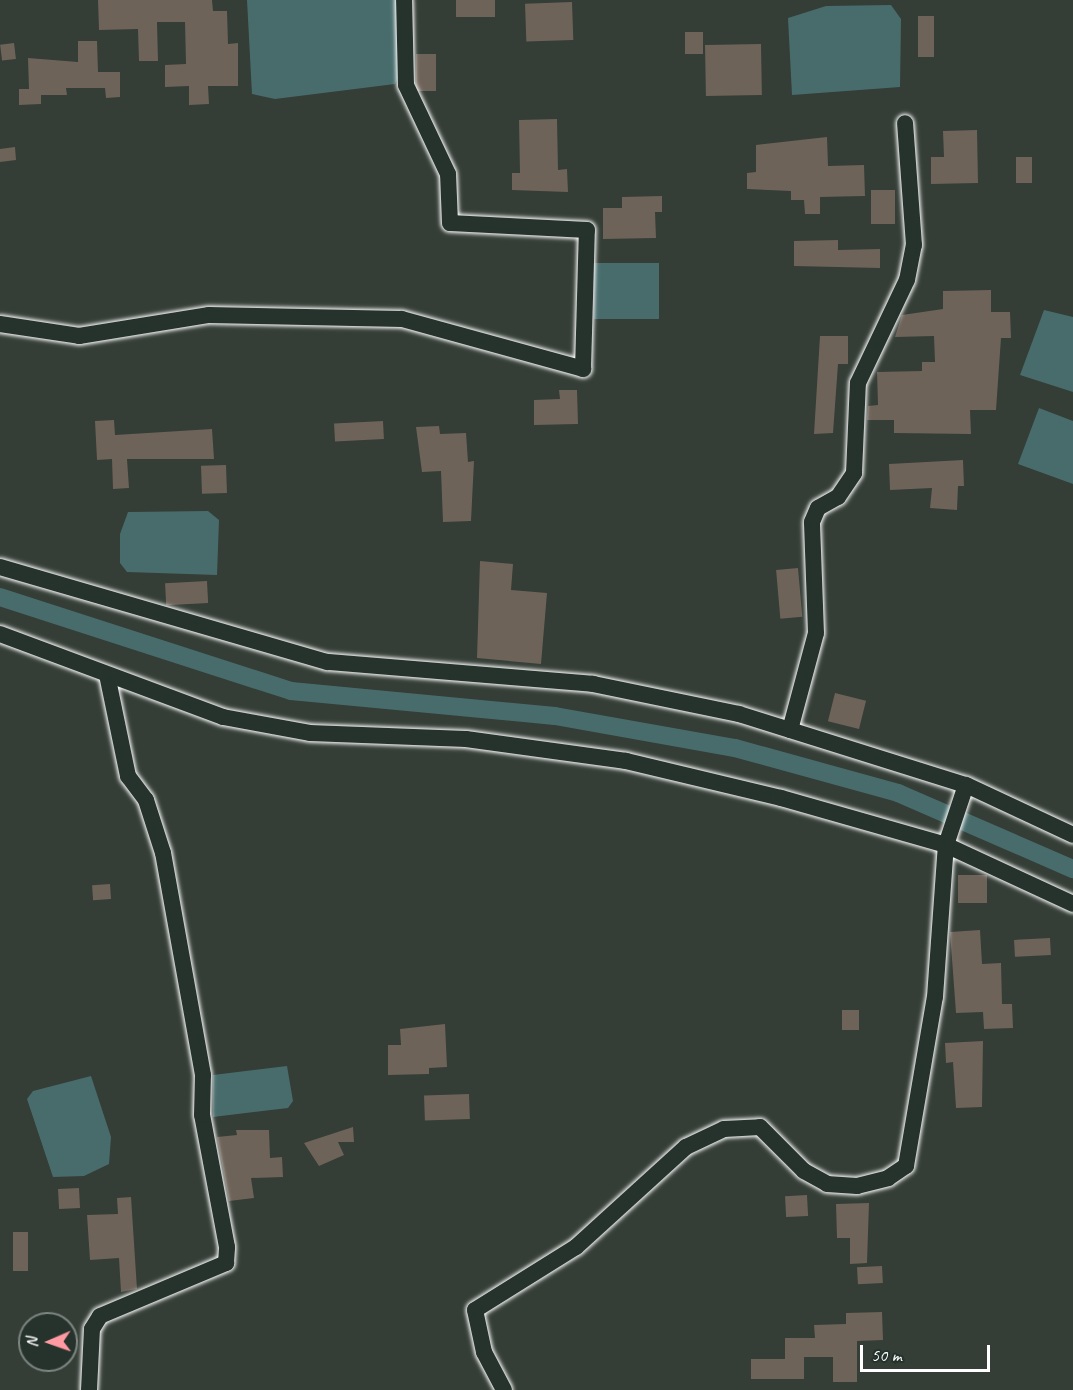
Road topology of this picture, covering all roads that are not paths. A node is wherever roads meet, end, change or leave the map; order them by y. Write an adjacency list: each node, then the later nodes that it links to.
1 (404, 0): 3 (street)
2 (905, 123): 7 (street)
3 (0, 324)
4 (0, 567): 7 (street)
5 (0, 634): 6 (street)
6 (107, 675): 10 (street); 12 (street)
7 (790, 730): 8 (street)
8 (966, 784): 9 (street); 10 (street)
9 (1073, 835)
10 (946, 845): 11 (street); 13 (street)
11 (1073, 904)
12 (89, 1390)
13 (504, 1390)

